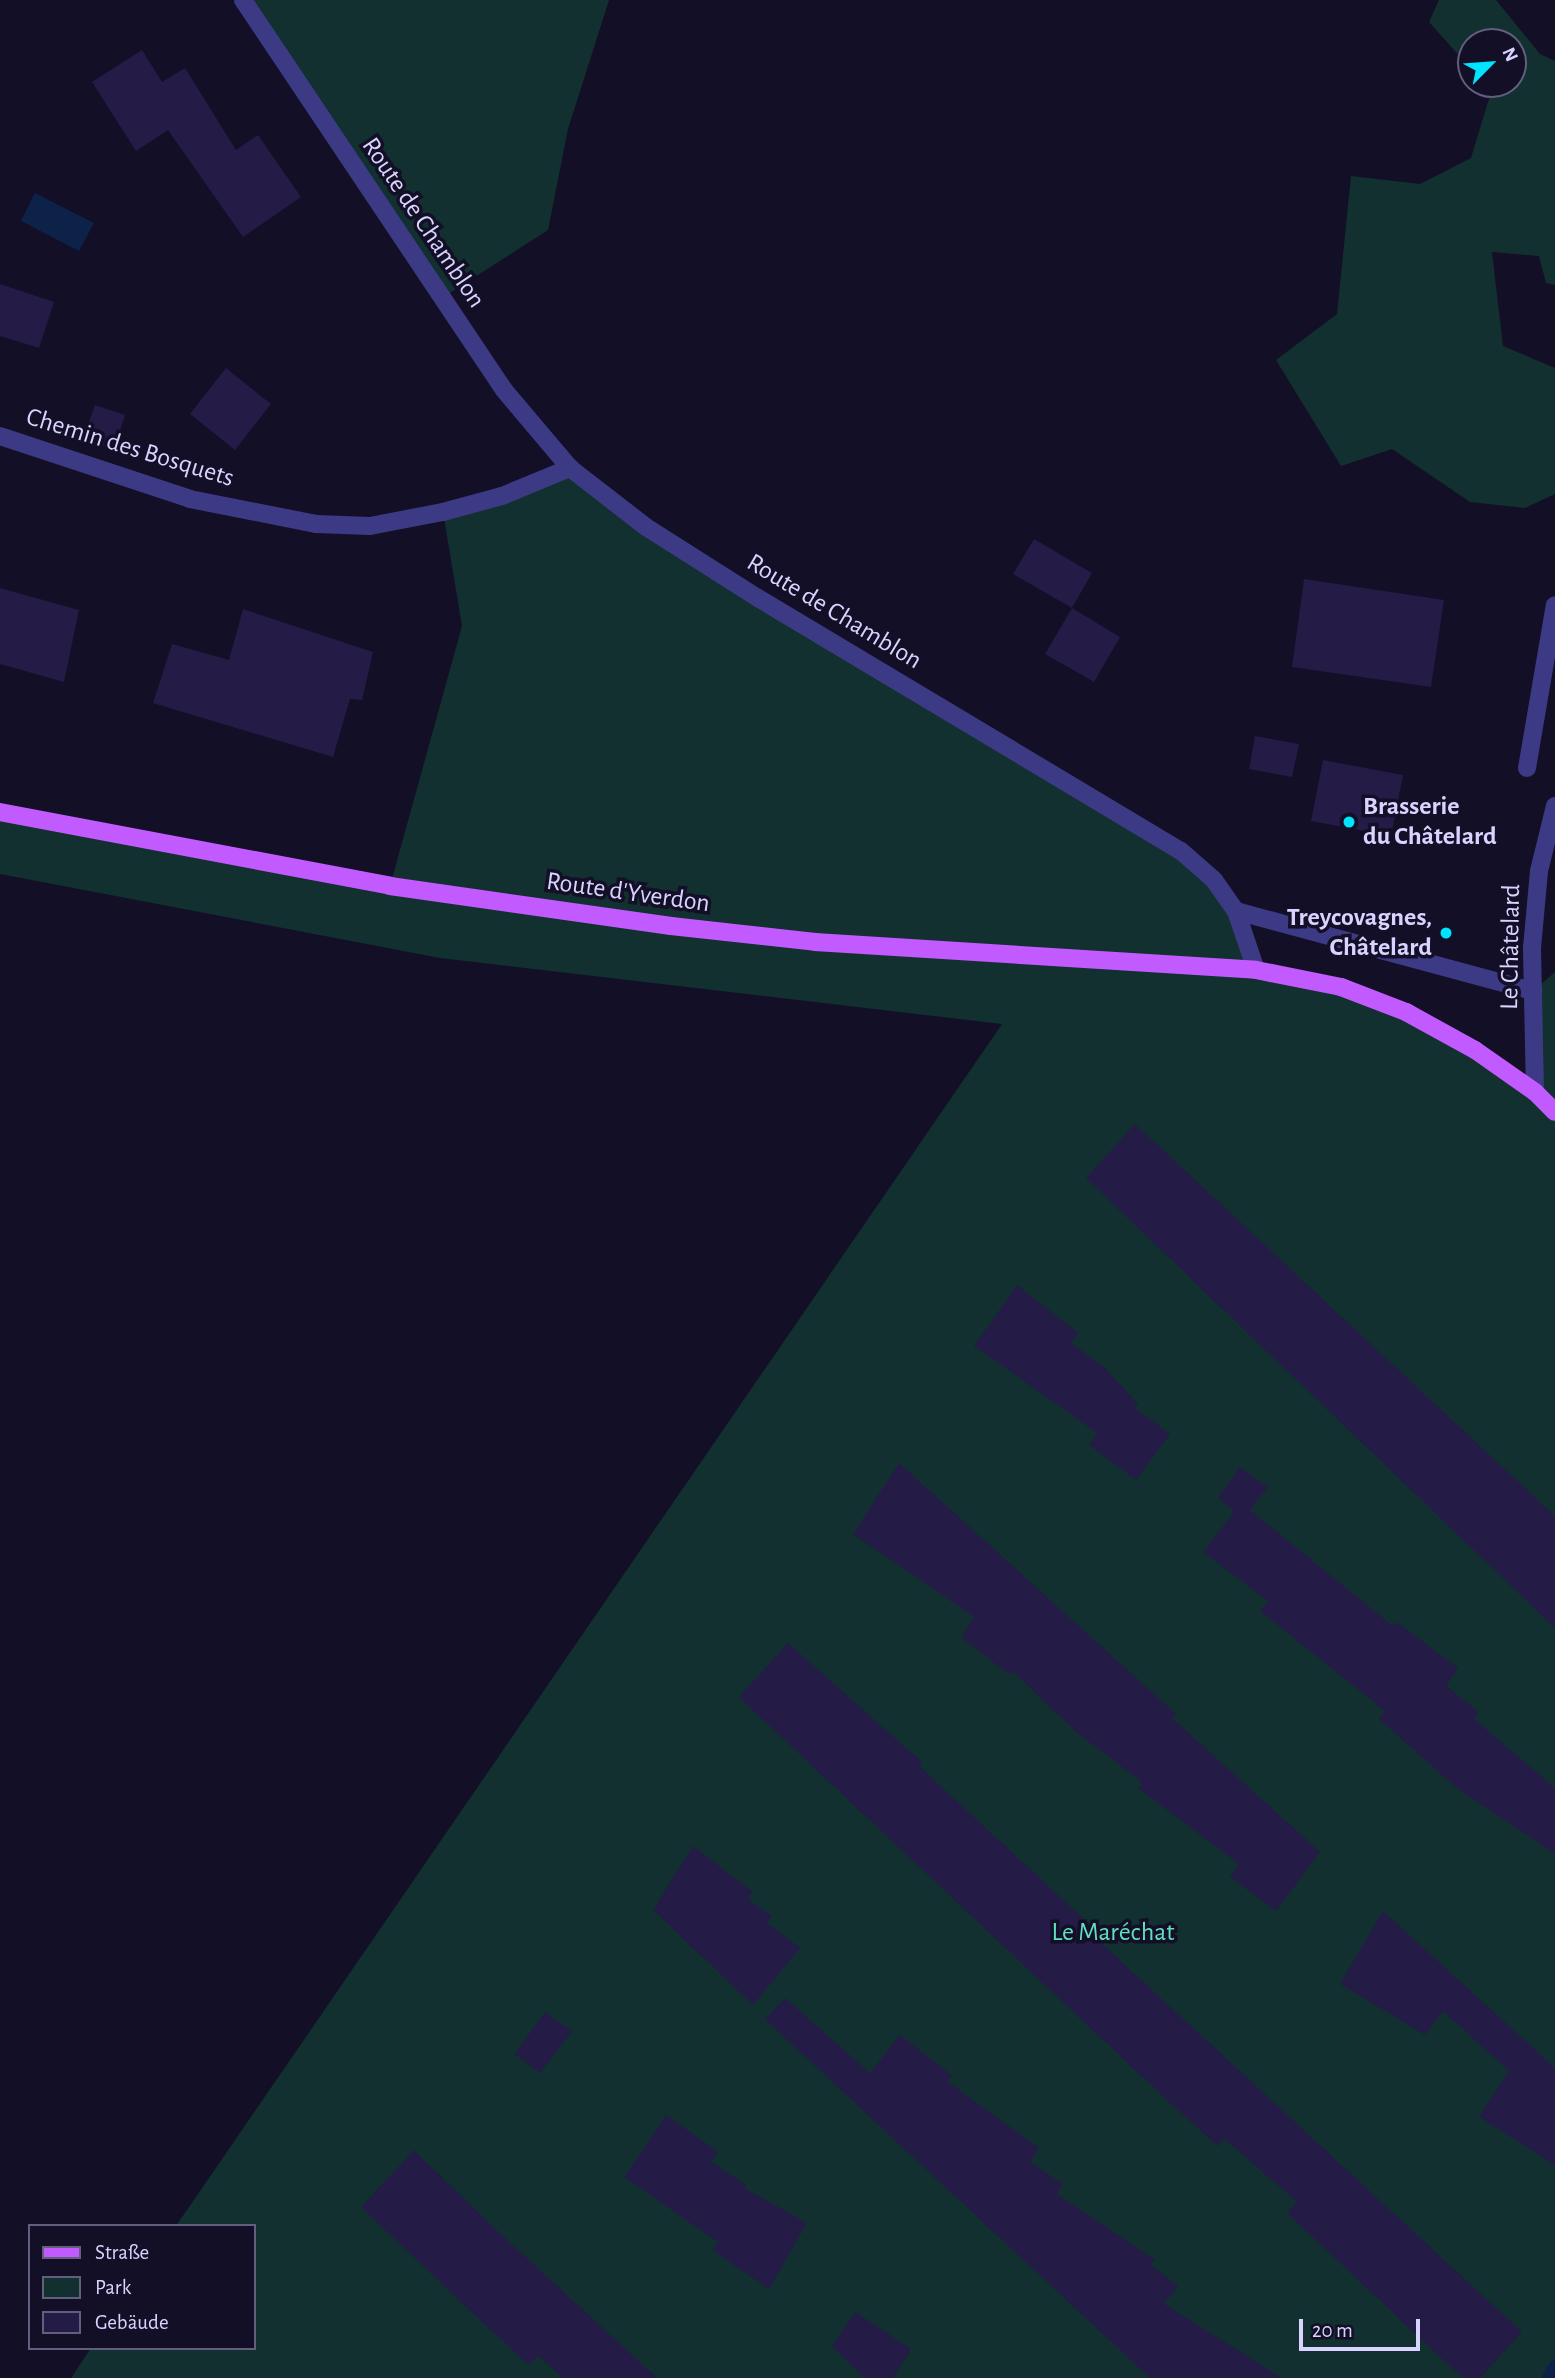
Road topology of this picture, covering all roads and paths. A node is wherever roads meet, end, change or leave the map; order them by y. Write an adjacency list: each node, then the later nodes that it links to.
1 (243, 0): 3 (street, Route de Chamblon)
2 (0, 436): 3 (street, Chemin des Bosquets)
3 (570, 468): 8 (street, Route de Chamblon)
4 (1555, 605): 5 (street)
5 (1527, 768)
6 (1555, 806): 10 (street, Le Châtelard)
7 (0, 812): 9 (main road, Route d'Yverdon)
8 (1236, 911): 9 (street, Route de Chamblon); 10 (street)
9 (1256, 970): 11 (main road)
10 (1533, 990): 11 (street, Le Châtelard)
11 (1535, 1092): 12 (main road)
12 (1555, 1112)

